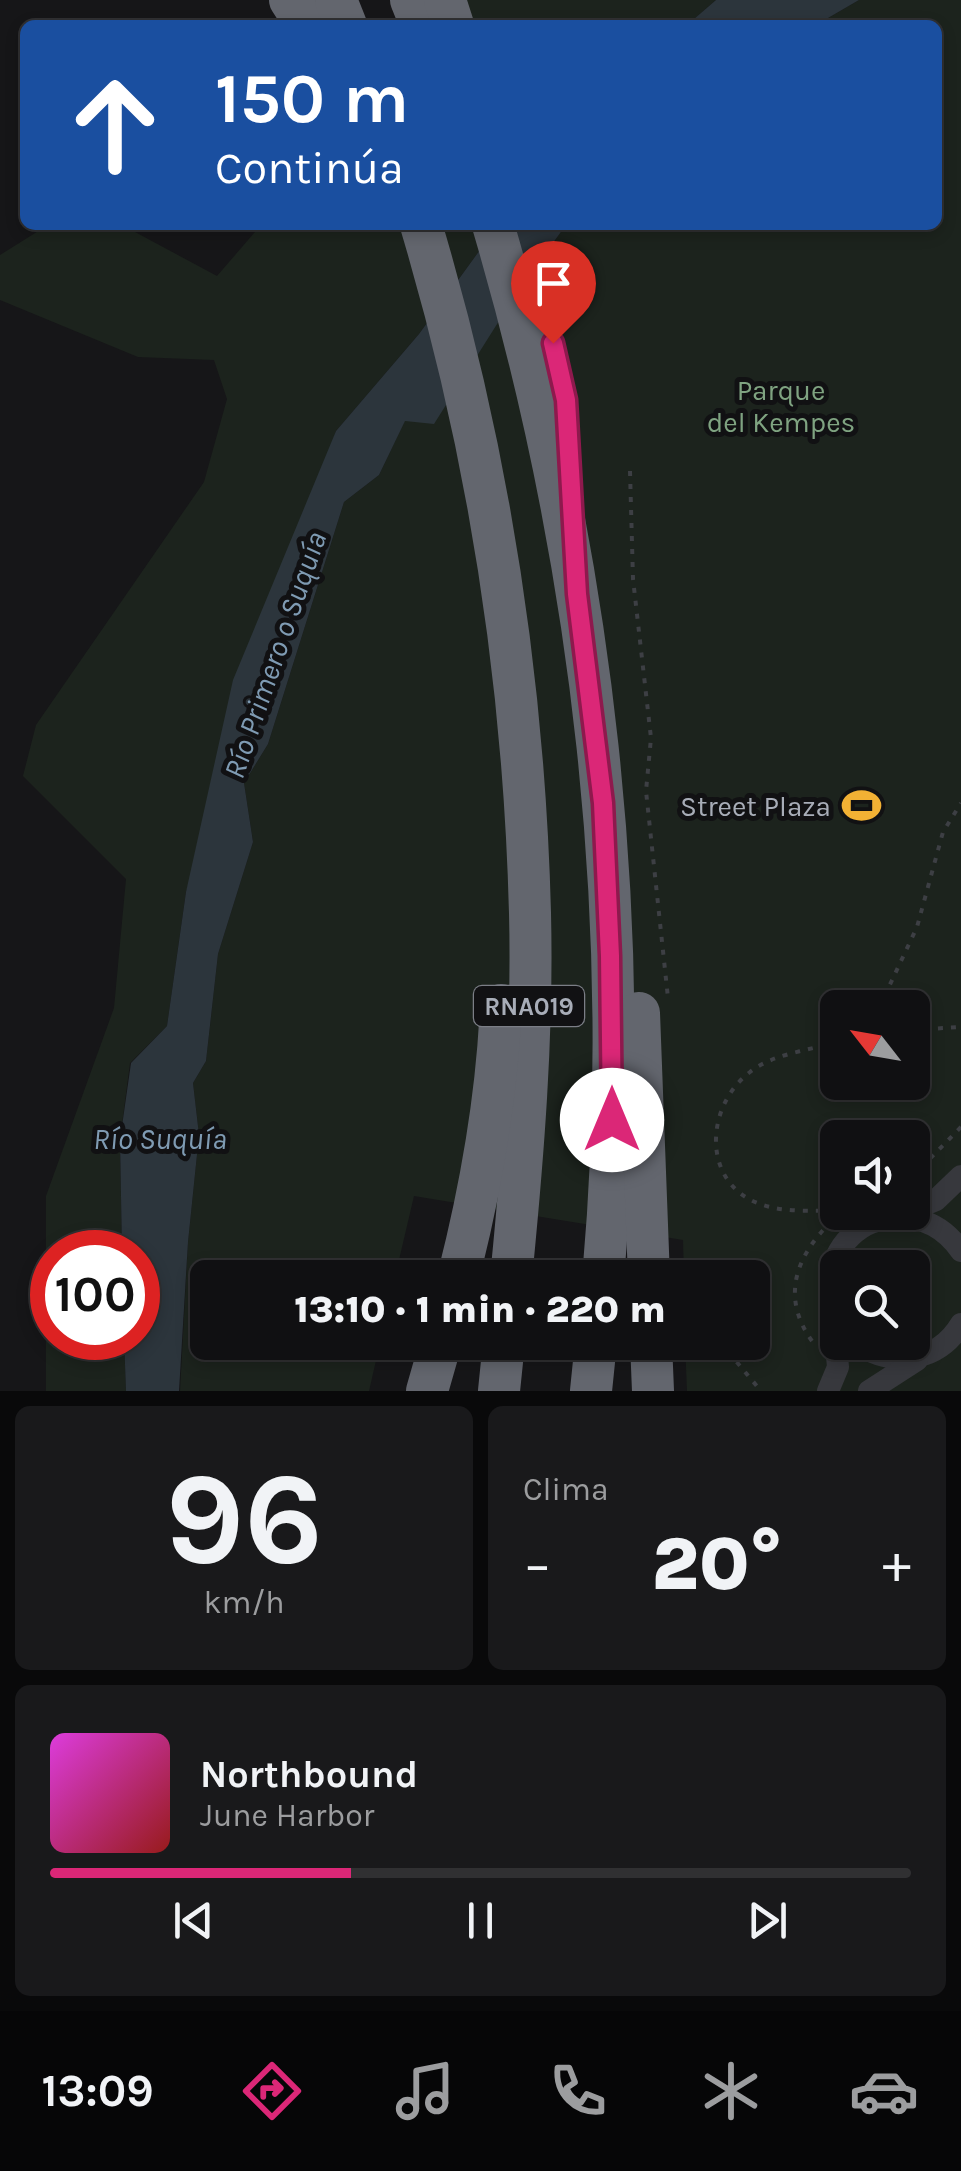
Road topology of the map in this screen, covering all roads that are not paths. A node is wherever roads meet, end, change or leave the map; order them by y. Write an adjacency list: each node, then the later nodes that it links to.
1 (395, 230): 6 (highway)
2 (422, 230): 6 (highway, RNA019)
3 (494, 230): 5 (highway, RNA019)
4 (521, 230): 5 (highway)
5 (577, 594): 8 (highway, RNA019)
6 (506, 610): 7 (highway, RNA019)
7 (520, 735): 15 (highway); 16 (highway, RNA019)
8 (596, 737): 17 (highway, RNA019); 18 (highway)
9 (961, 1176): 10 (street)
10 (930, 1203)
11 (930, 1224): 14 (street)
12 (859, 1230): 13 (street)
13 (841, 1250)
14 (961, 1251)
15 (462, 1260)
16 (512, 1260)
17 (604, 1260)
18 (649, 1260)
19 (961, 1324): 20 (street)
20 (930, 1352)
21 (436, 1360): 27 (highway)
22 (503, 1360): 28 (highway)
23 (595, 1360): 29 (highway)
24 (652, 1360): 30 (highway)
25 (838, 1360): 31 (street)
26 (917, 1360): 32 (street)
27 (427, 1391)
28 (500, 1391)
29 (592, 1391)
30 (653, 1391)
31 (828, 1391)
32 (870, 1391)

